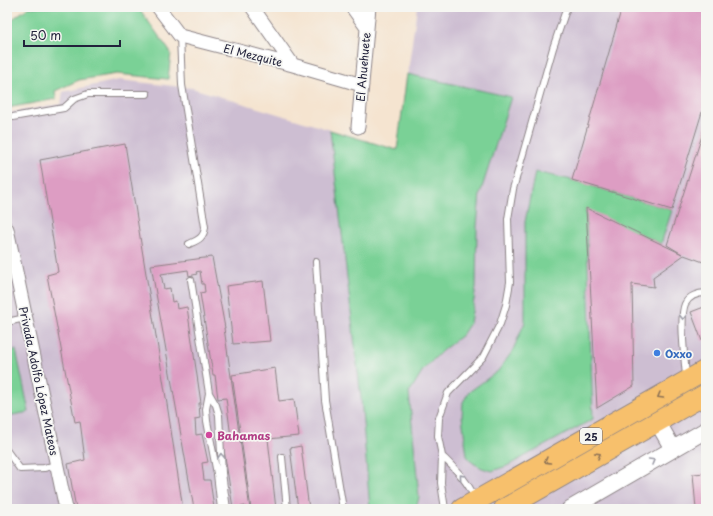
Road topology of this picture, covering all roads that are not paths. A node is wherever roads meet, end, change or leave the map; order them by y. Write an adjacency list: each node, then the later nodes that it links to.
1 (158, 7): 7 (street)
2 (252, 7): 8 (street)
3 (352, 7): 6 (street)
4 (370, 7): 6 (street, El Ahuehuete)
5 (566, 7): 28 (lane)
6 (367, 28): 9 (street, El Ahuehuete)
7 (180, 36): 8 (street, El Mezquite); 14 (lane)
8 (293, 65): 9 (street, El Mezquite)
9 (362, 85): 12 (street, El Ahuehuete)
10 (147, 94): 11 (lane)
11 (7, 118)
12 (358, 126)
13 (7, 229): 18 (street, Privada Adolfo López Mateos)
14 (189, 244)
15 (316, 262): 36 (lane)
16 (191, 280): 22 (lane)
17 (706, 293): 21 (lane, one-way to 21)
18 (25, 318): 19 (lane); 30 (street, Privada Adolfo López Mateos)
19 (7, 322)
20 (706, 370): 21 (main road, 25)
21 (686, 382): 31 (main road, 25, one-way to 31)
22 (209, 394): 33 (lane); 34 (lane, one-way to 22)
23 (706, 394): 24 (main road, 25)
24 (657, 421): 26 (street); 38 (main road, 25, one-way to 24)
25 (706, 430): 26 (street)
26 (673, 449): 39 (street, one-way to 26)
27 (7, 451): 30 (lane)
28 (442, 456): 31 (lane, one-way to 28); 37 (lane)
29 (282, 457): 35 (lane)
30 (57, 465): 32 (street, Privada Adolfo López Mateos)
31 (472, 506)
32 (66, 509)
33 (221, 509)
34 (227, 509)
35 (287, 509)
36 (343, 509)
37 (445, 509)
38 (504, 509)
39 (570, 509)

